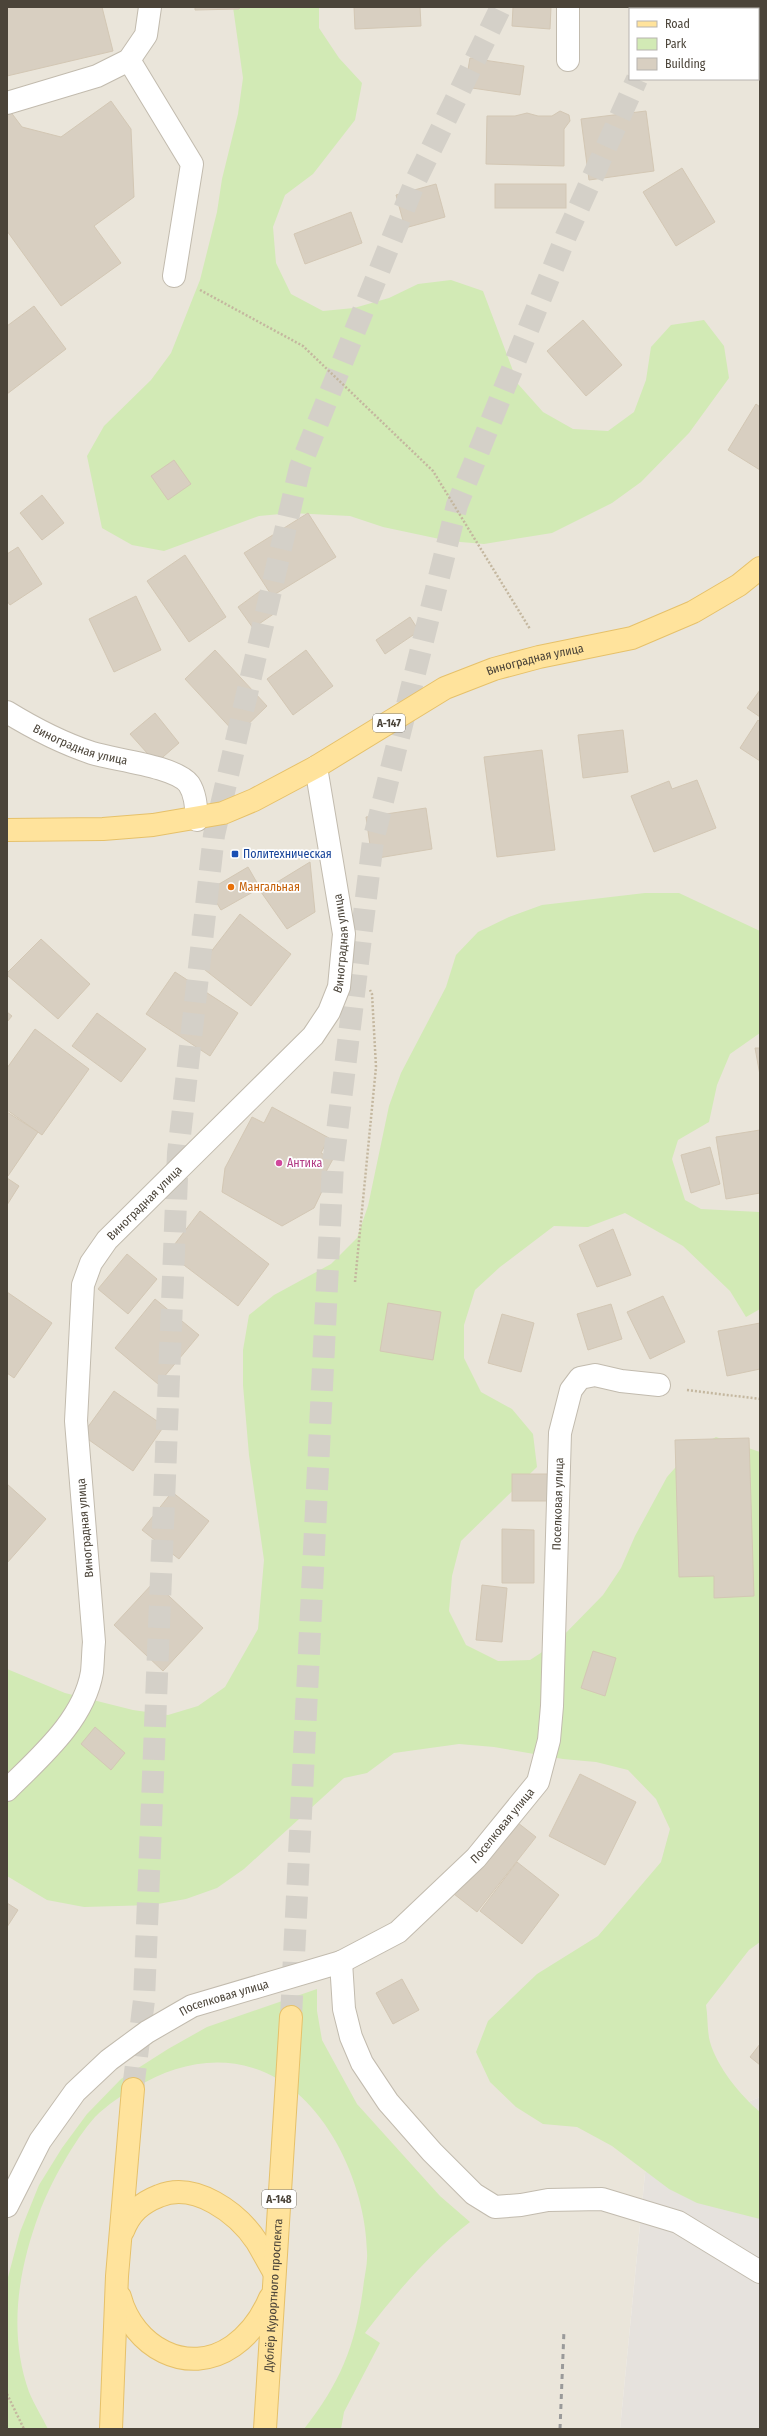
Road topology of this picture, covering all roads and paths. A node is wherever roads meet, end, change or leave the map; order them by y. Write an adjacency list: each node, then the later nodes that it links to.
1 (150, 7): 3 (street)
2 (568, 7): 4 (street)
3 (129, 60): 5 (street); 6 (street)
4 (568, 60)
5 (7, 102)
6 (174, 276): 8 (path)
7 (760, 568): 10 (main road, Виноградная улица / А-147)
8 (531, 631)
9 (7, 712): 11 (street, Виноградная улица)
10 (316, 767): 11 (main road, Виноградная улица / А-147); 17 (street, Виноградная улица)
11 (197, 820): 12 (main road, Виноградная улица / А-147)
12 (7, 830)
13 (369, 988): 14 (path)
14 (355, 1282)
15 (659, 1385): 16 (path); 18 (street, Поселковая улица)
16 (760, 1399)
17 (7, 1790)
18 (341, 1962): 21 (street, Поселковая улица); 24 (street)
19 (291, 2017): 23 (main road, Дублёр Курортного проспекта / А-148)
20 (133, 2089): 22 (main road, А-148)
21 (7, 2206)
22 (121, 2235): 23 (main road, А-148); 25 (main road, А-148)
23 (274, 2272): 26 (main road, Дублёр Курортного проспекта / А-148)
24 (760, 2272)
25 (117, 2276): 26 (main road, А-148); 29 (main road, А-148)
26 (273, 2293): 30 (main road, Дублёр Курортного проспекта / А-148)
27 (7, 2394): 28 (path)
28 (24, 2429)
29 (111, 2429)
30 (265, 2429)

